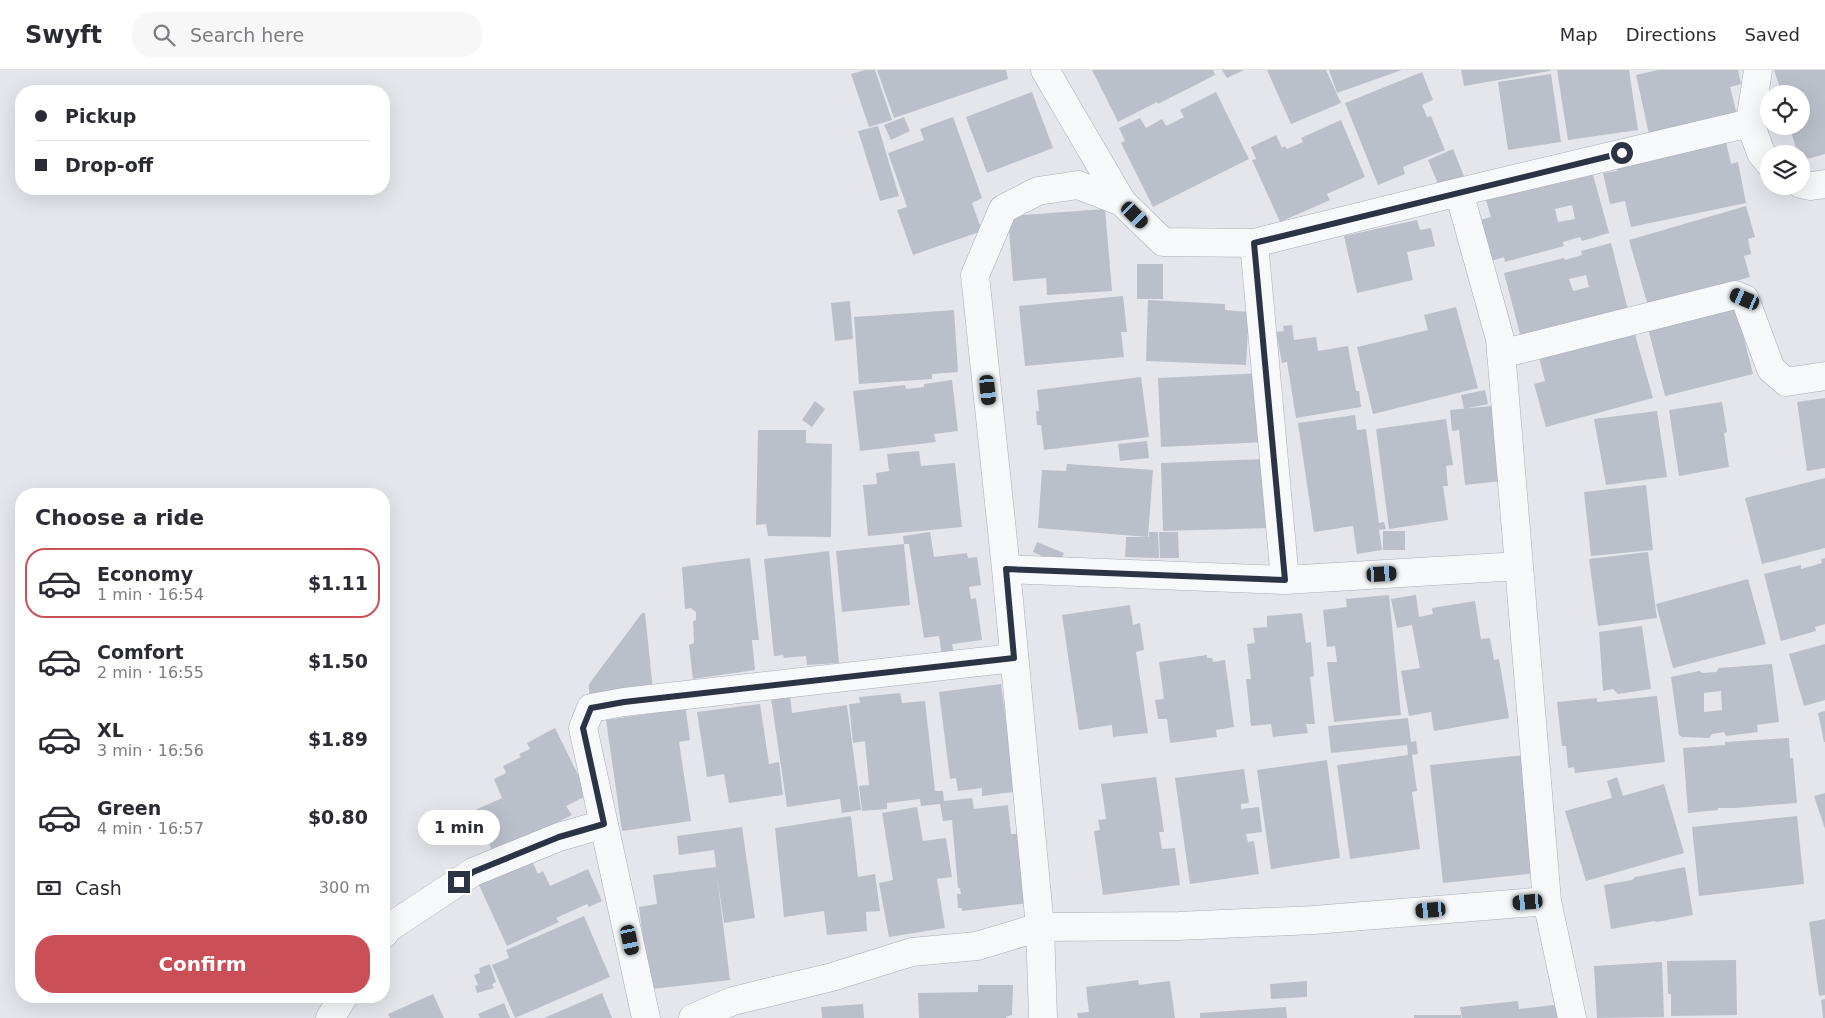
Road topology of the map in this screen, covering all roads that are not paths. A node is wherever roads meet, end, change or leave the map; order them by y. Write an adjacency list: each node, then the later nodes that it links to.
1 (1045, 70): 8 (street)
2 (1758, 70): 3 (street)
3 (1750, 123): 4 (street); 7 (street)
4 (1760, 150)
5 (1825, 184): 6 (street)
6 (1810, 186)
7 (1459, 192): 9 (street); 10 (street)
8 (1122, 202): 9 (street); 13 (street)
9 (1254, 243): 14 (street)
10 (1501, 354): 11 (street); 12 (street)
11 (1825, 376)
12 (1519, 566): 14 (street); 17 (street)
13 (1006, 569): 14 (street); 15 (street)
14 (1285, 580)
15 (1014, 658): 16 (street); 19 (street)
16 (604, 824): 18 (street); 22 (street)
17 (1547, 900): 19 (street); 25 (street)
18 (390, 927)
19 (1040, 927): 23 (street); 24 (street)
20 (340, 1003): 21 (street)
21 (330, 1018)
22 (646, 1018)
23 (693, 1018)
24 (1043, 1018)
25 (1572, 1018)

